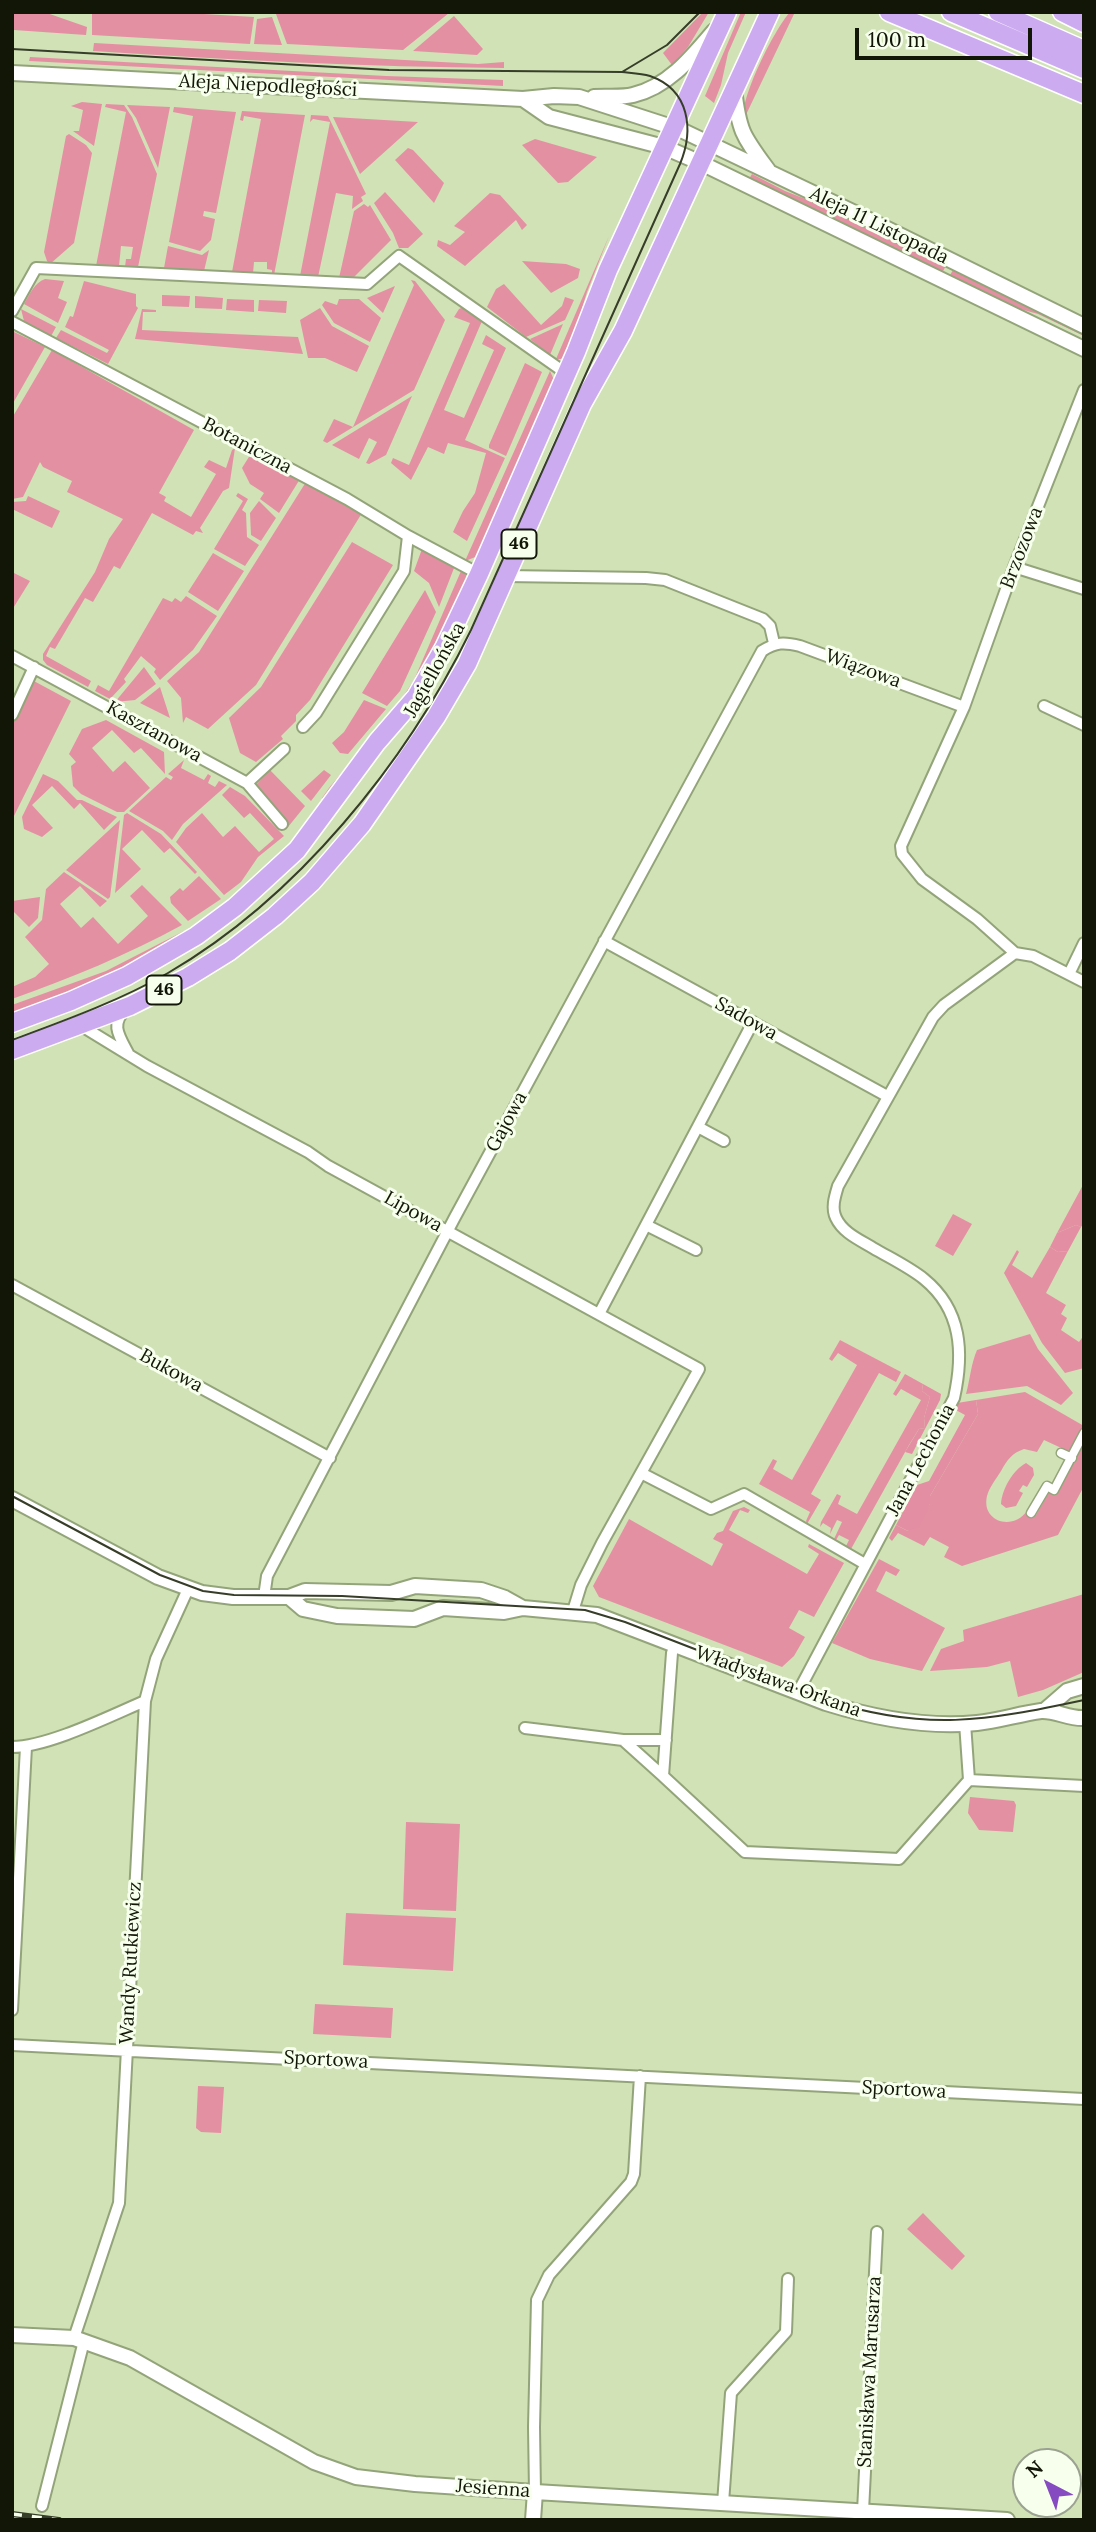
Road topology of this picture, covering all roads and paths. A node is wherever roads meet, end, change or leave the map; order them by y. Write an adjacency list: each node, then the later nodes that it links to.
1 (888, 12): 12 (main road)
2 (951, 12): 9 (main road)
3 (998, 12): 8 (main road)
4 (1062, 12): 7 (main road)
5 (770, 13): 11 (main road, 46)
6 (726, 16): 13 (street); 15 (main road, 46)
7 (1084, 23)
8 (1084, 50)
9 (1084, 69)
10 (12, 73): 14 (street, Aleja Niepodległości)
11 (734, 89): 16 (main road, 46); 19 (street)
12 (1084, 94)
13 (579, 97): 14 (street, Aleja Niepodległości); 15 (street, Aleja Niepodległości)
14 (523, 99): 17 (street, Aleja Niepodległości)
15 (673, 127): 16 (street, Aleja 11 Listopada); 17 (main road, 46)
16 (710, 144): 18 (main road, Jagiellońska / 46); 19 (street, Aleja 11 Listopada)
17 (664, 147): 18 (street, Aleja Niepodległości); 24 (main road, Jagiellońska / 46)
18 (701, 163): 23 (street, Aleja 11 Listopada); 29 (main road, Jagiellońska / 46)
19 (771, 174): 22 (street, Aleja 11 Listopada)
20 (12, 311): 24 (street)
21 (12, 322): 26 (street, Botaniczna)
22 (1084, 326)
23 (1084, 349)
24 (567, 374): 28 (main road, Jagiellońska / 46)
25 (1084, 390): 27 (street, Brzozowa)
26 (408, 536): 28 (street, Botaniczna); 38 (street)
27 (1014, 567): 30 (street); 35 (street, Brzozowa)
28 (479, 574): 49 (main road, Jagiellońska / 46)
29 (505, 576): 31 (street); 47 (main road, Jagiellońska / 46)
30 (1084, 589)
31 (774, 643): 35 (street, Wiązowa); 42 (street, Gajowa)
32 (12, 656): 33 (street, Kasztanowa)
33 (34, 667): 36 (street); 40 (street, Kasztanowa)
34 (1044, 706): 37 (street)
35 (964, 707): 44 (street, Brzozowa)
36 (12, 715)
37 (1084, 725)
38 (303, 727)
39 (284, 749): 40 (street)
40 (247, 783): 41 (street, Kasztanowa)
41 (282, 824)
42 (604, 941): 48 (street, Sadowa); 57 (street, Gajowa)
43 (1084, 943): 45 (street)
44 (1015, 953): 45 (street); 53 (street, Jana Lechonia)
45 (1069, 974): 46 (street)
46 (1084, 982)
47 (130, 1006): 50 (main road, Jagiellońska / 46); 52 (street)
48 (752, 1022): 53 (street, Sadowa); 54 (street)
49 (12, 1023)
50 (80, 1025): 51 (main road, Jagiellońska / 46); 52 (street, Lipowa)
51 (12, 1050)
52 (128, 1053): 57 (street, Lipowa)
53 (887, 1096): 68 (street, Jana Lechonia)
54 (698, 1127): 55 (street); 56 (street)
55 (724, 1141)
56 (646, 1225): 58 (street); 60 (street)
57 (449, 1232): 60 (street, Lipowa); 63 (street, Gajowa)
58 (696, 1250)
59 (12, 1285): 63 (street, Bukowa)
60 (599, 1314): 65 (street, Lipowa)
61 (1084, 1433): 64 (street)
62 (1061, 1453): 64 (street)
63 (330, 1458): 70 (street, Gajowa)
64 (1072, 1458): 67 (street)
65 (641, 1473): 68 (street); 73 (street)
66 (12, 1499): 69 (street, Władysława Orkana)
67 (1031, 1513)
68 (865, 1564): 76 (street, Jana Lechonia)
69 (188, 1589): 70 (street, Władysława Orkana); 77 (street, Wandy Rutkiewicz)
70 (264, 1597): 71 (street, Władysława Orkana)
71 (289, 1597): 72 (street, Władysława Orkana); 72 (street, Władysława Orkana)
72 (523, 1608): 73 (street, Władysława Orkana)
73 (573, 1611): 74 (street, Władysława Orkana)
74 (674, 1648): 76 (street, Władysława Orkana); 83 (street)
75 (1084, 1686): 78 (street, Władysława Orkana)
76 (798, 1692): 81 (street, Władysława Orkana)
77 (145, 1701): 85 (street); 91 (street, Wandy Rutkiewicz)
78 (1044, 1711): 79 (street, Władysława Orkana); 81 (street, Władysława Orkana)
79 (1084, 1718)
80 (525, 1728): 82 (street)
81 (965, 1728): 87 (street)
82 (623, 1740): 83 (street); 86 (street)
83 (666, 1740): 86 (street)
84 (12, 1746): 85 (street)
85 (26, 1747): 89 (street)
86 (663, 1776): 87 (street)
87 (969, 1780): 88 (street)
88 (1084, 1786)
89 (12, 2010)
90 (12, 2045): 91 (street, Sportowa)
91 (127, 2050): 92 (street, Sportowa); 97 (street, Wandy Rutkiewicz)
92 (640, 2076): 93 (street, Sportowa); 98 (street)
93 (1084, 2099)
94 (877, 2232): 101 (street, Stanisława Marusarza)
95 (788, 2279): 99 (street)
96 (12, 2335): 97 (street, Jesienna)
97 (79, 2339): 98 (street, Jesienna); 100 (street, Wandy Rutkiewicz)
98 (535, 2492): 99 (street, Jesienna); 103 (street)
99 (723, 2503): 101 (street, Jesienna)
100 (42, 2506)
101 (863, 2511): 102 (street, Jesienna)
102 (986, 2519): 104 (street, Jesienna)
103 (533, 2520)
104 (1007, 2520)

